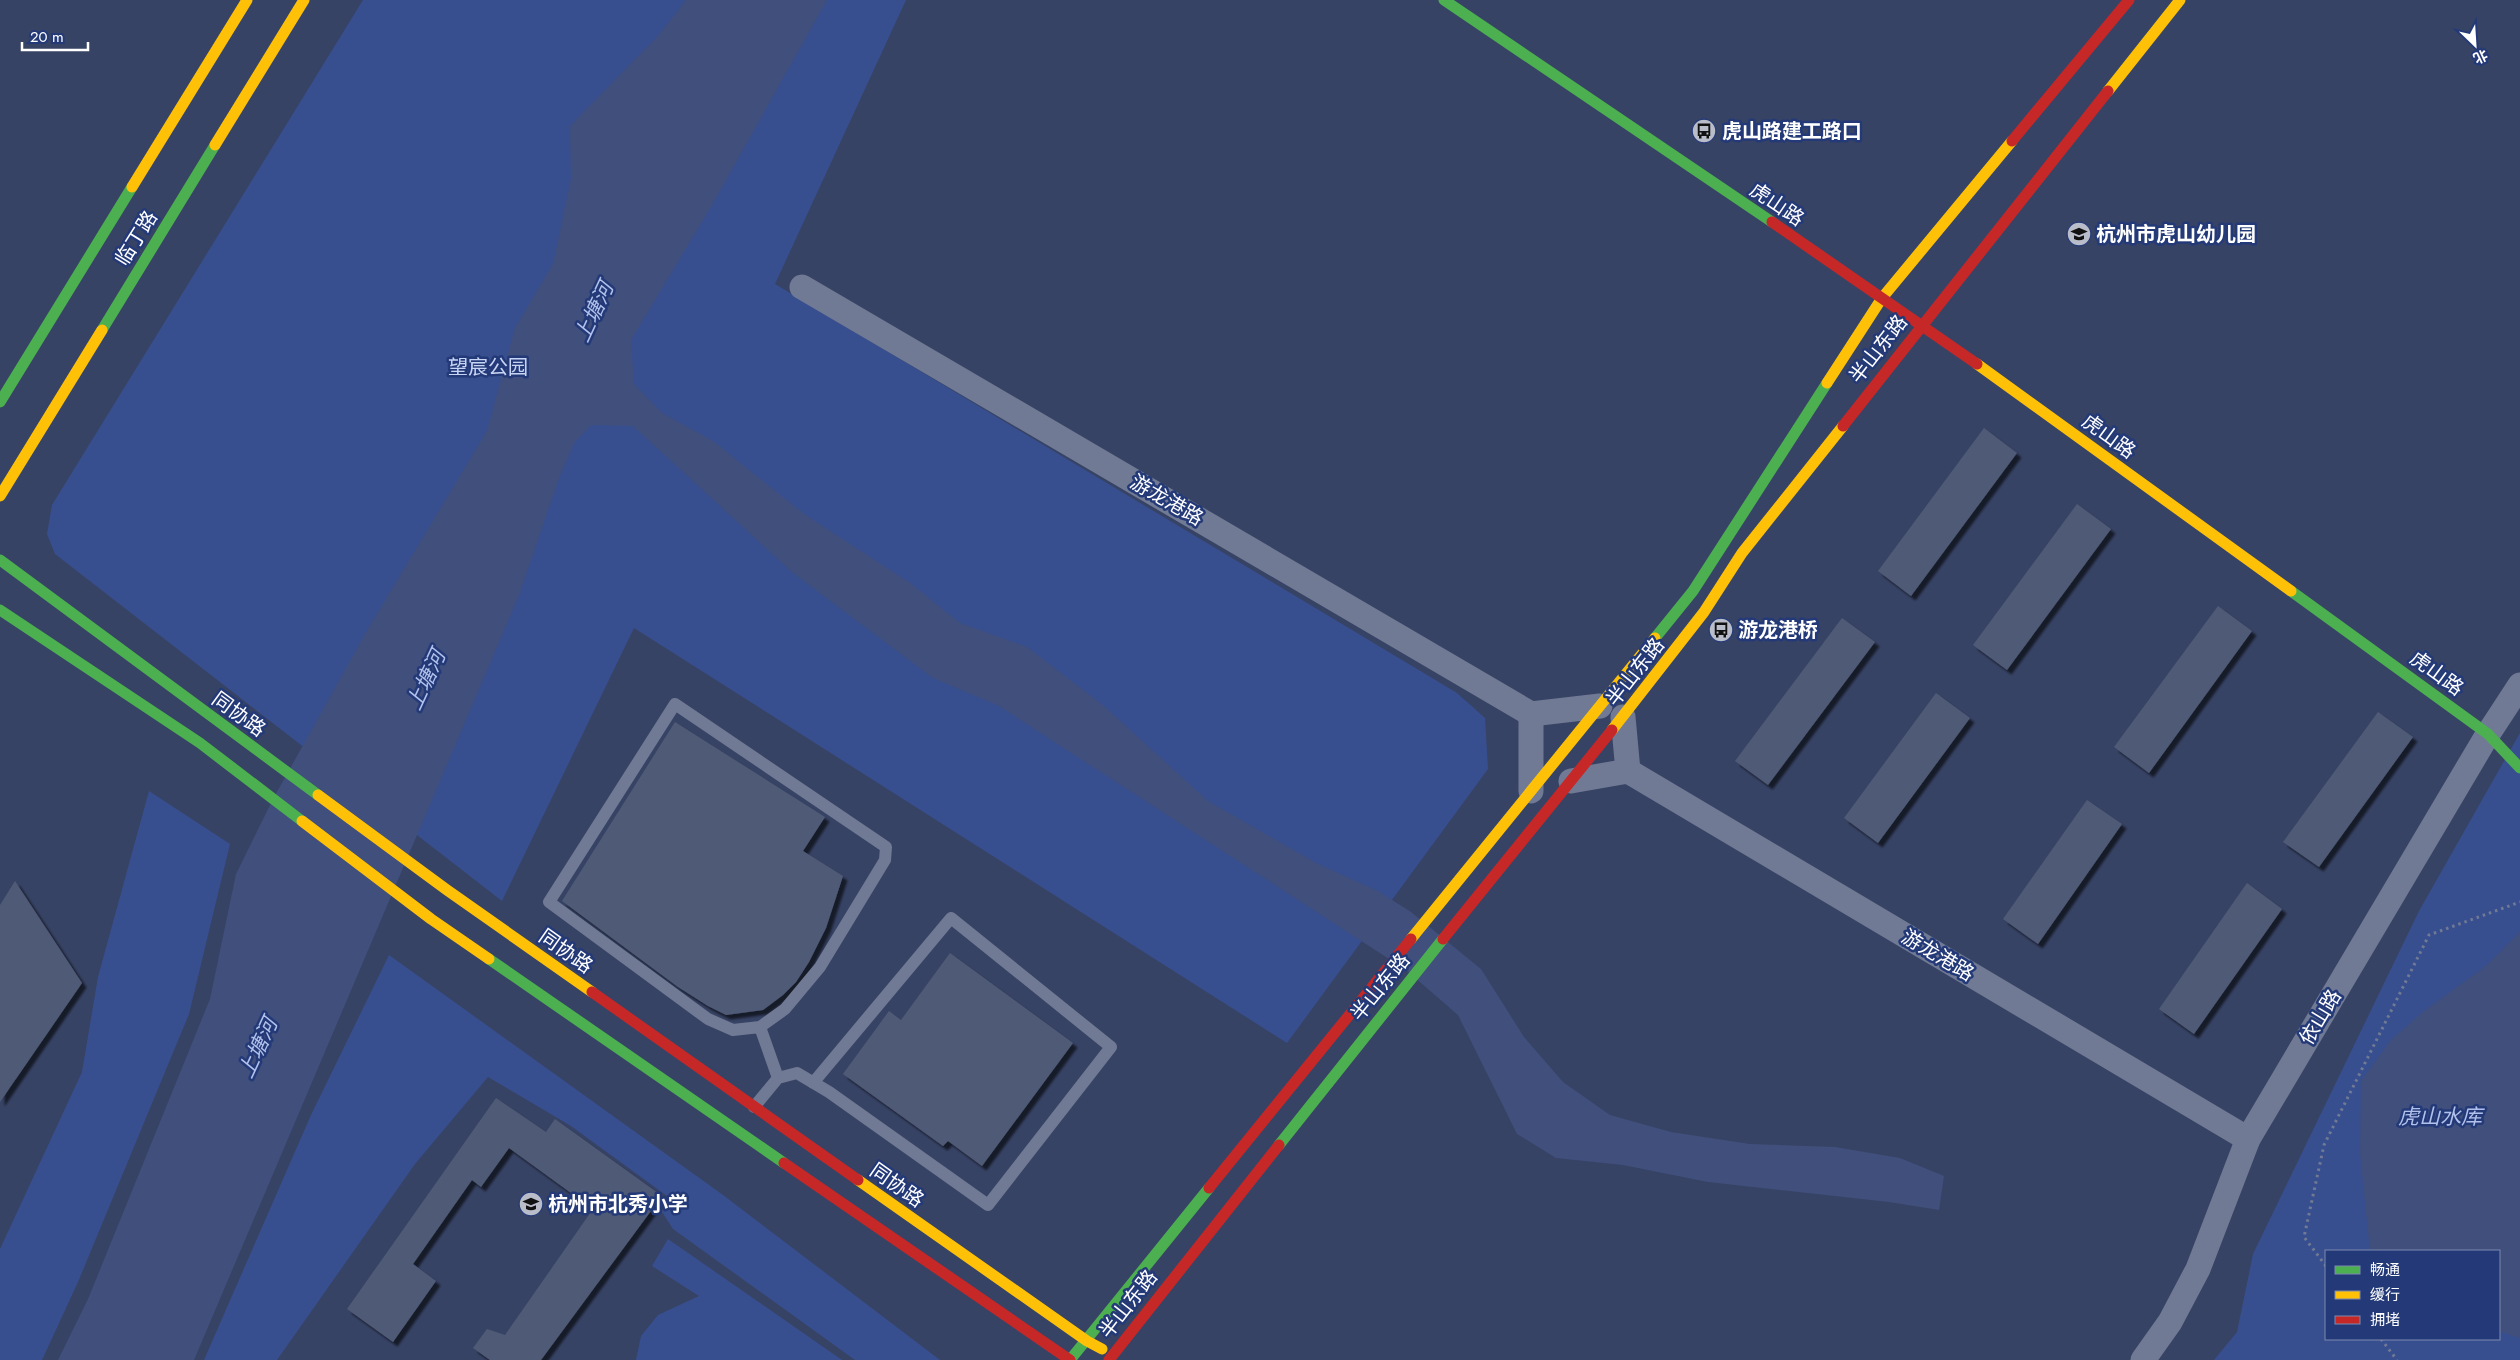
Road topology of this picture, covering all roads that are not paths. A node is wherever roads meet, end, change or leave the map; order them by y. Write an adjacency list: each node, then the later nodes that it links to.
1 (247, 0): 9 (main road, 临丁路)
2 (304, 0): 10 (main road, 临丁路)
3 (1444, 0): 7 (main road, 虎山路)
4 (2129, 0): 7 (main road, 半山东路)
5 (2180, 0): 8 (main road, 半山东路)
6 (802, 287): 15 (street, 游龙港路)
7 (1882, 298): 8 (main road, 虎山路); 14 (main road, 半山东路)
8 (1922, 324): 16 (main road, 半山东路); 17 (main road, 虎山路)
9 (0, 402)
10 (0, 496)
11 (0, 560): 25 (main road, 同协路)
12 (0, 610): 29 (main road)
13 (2520, 685): 17 (street, 依山路)
14 (1600, 706): 15 (street); 21 (main road, 半山东路)
15 (1531, 714): 21 (street)
16 (1623, 717): 19 (street); 20 (main road, 半山东路)
17 (2488, 734): 18 (main road, 虎山路); 26 (street, 依山路)
18 (2520, 768)
19 (1628, 771): 20 (street); 26 (street, 游龙港路)
20 (1571, 781): 28 (main road, 半山东路)
21 (1531, 791): 27 (main road, 半山东路)
22 (760, 1027): 22 (lane); 23 (lane)
23 (778, 1078): 24 (lane); 25 (lane)
24 (812, 1083): 24 (lane)
25 (754, 1107): 27 (main road, 同协路)
26 (2248, 1139): 30 (street, 依山路)
27 (1087, 1341): 28 (main road, 同协路); 29 (main road, 半山东路)
28 (1114, 1358)
29 (1070, 1360)
30 (2143, 1360)

